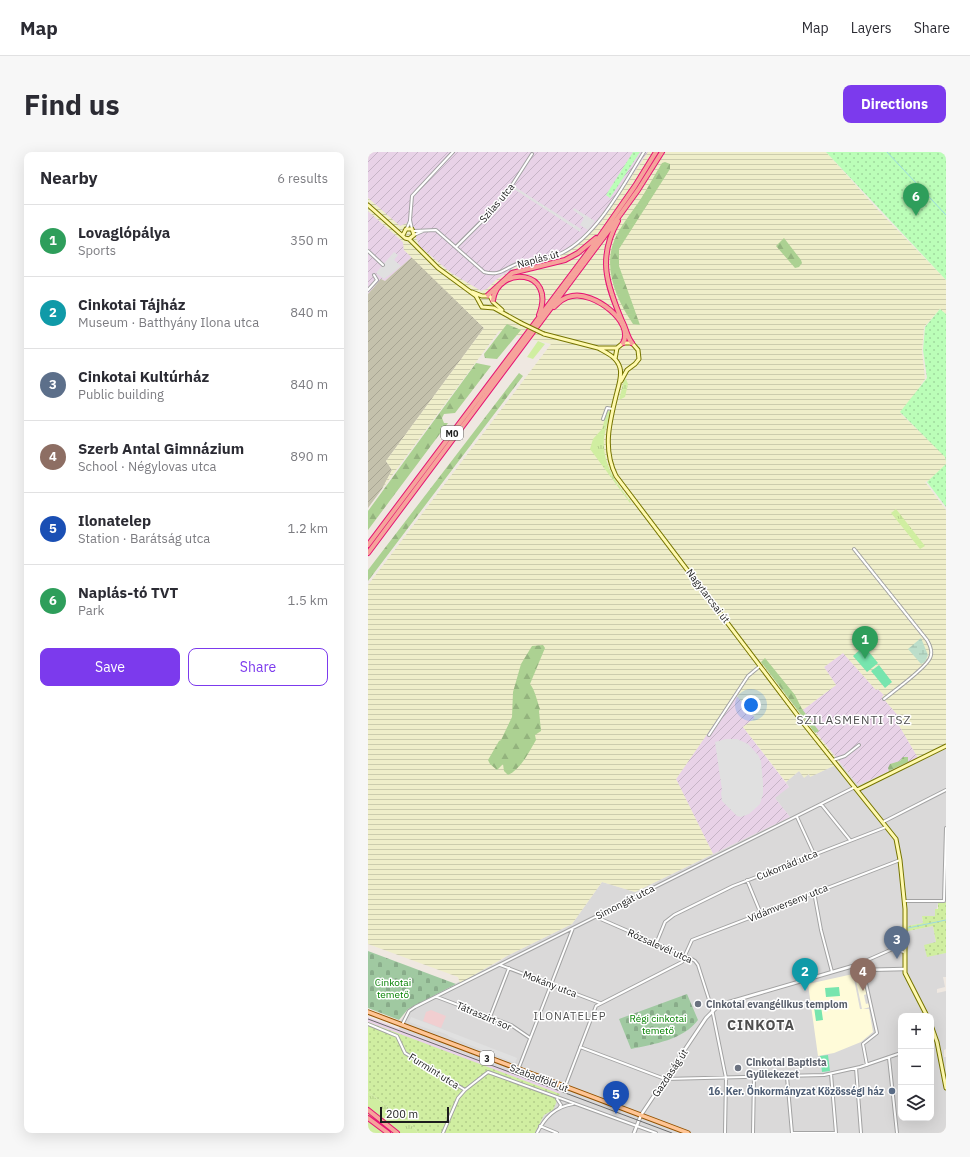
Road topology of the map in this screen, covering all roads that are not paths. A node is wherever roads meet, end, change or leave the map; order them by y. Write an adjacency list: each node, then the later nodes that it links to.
1 (453, 152): 8 (street)
2 (644, 152): 14 (street, Naplás út)
3 (656, 152): 10 (highway, M0)
4 (662, 152): 7 (highway, M0)
5 (532, 154): 14 (street, Szilas utca)
6 (368, 205): 9 (main road)
7 (623, 211): 26 (highway, M0); 29 (highway)
8 (410, 220): 11 (street); 13 (street)
9 (392, 225): 11 (main road); 12 (main road)
10 (605, 228): 20 (highway); 27 (highway, M0)
11 (406, 229): 12 (main road); 13 (main road)
12 (403, 234): 13 (main road)
13 (412, 234): 14 (street, Naplás út); 19 (main road)
14 (456, 247)
15 (368, 251): 16 (street)
16 (382, 265)
17 (374, 275): 18 (street)
18 (368, 290)
19 (471, 291): 21 (main road); 23 (main road)
20 (488, 295): 21 (main road); 22 (main road)
21 (482, 296): 23 (main road)
22 (493, 301): 24 (main road); 25 (main road); 27 (highway)
23 (480, 302): 24 (main road)
24 (489, 308): 25 (main road)
25 (504, 312): 30 (main road, bridge)
26 (546, 315): 28 (highway); 40 (highway, M0)
27 (537, 320): 38 (highway, M0)
28 (623, 343): 29 (main road); 31 (main road)
29 (632, 343): 34 (main road, Nagytarcsai út)
30 (598, 348): 31 (main road); 32 (main road)
31 (617, 348): 32 (main road)
32 (615, 359): 33 (main road)
33 (619, 364): 34 (main road); 35 (main road, Nagytarcsai út)
34 (629, 367): 35 (main road, Nagytarcsai út)
35 (619, 384): 36 (main road, Nagytarcsai út)
36 (613, 409): 37 (street); 41 (main road, Nagytarcsai út)
37 (604, 419)
38 (368, 545)
39 (854, 549): 42 (street)
40 (368, 553)
41 (760, 666): 43 (street); 46 (main road, Nagytarcsai út)
42 (884, 699)
43 (709, 735)
44 (859, 745): 46 (street)
45 (946, 746): 47 (main road, Simongát utca)
46 (833, 760): 47 (main road, Nagytarcsai út)
47 (856, 789): 49 (street, Simongát utca); 51 (main road, Nagytarcsai út)
48 (946, 790): 51 (street)
49 (821, 804): 50 (street, Simongát utca); 54 (street)
50 (797, 816): 55 (street); 61 (street, Simongát utca)
51 (883, 822): 52 (main road, Nagytarcsai út)
52 (886, 826): 54 (street, Cukornád utca); 56 (main road, Nagytarcsai út)
53 (946, 828): 59 (street)
54 (850, 840): 55 (street, Cukornád utca)
55 (814, 854): 57 (street, Cukornád utca)
56 (900, 860): 58 (street, Vidámverseny utca); 59 (main road, Nagytarcsai út)
57 (747, 880): 60 (street); 63 (street, Cukornád utca)
58 (814, 892): 60 (street, Vidámverseny utca); 73 (street)
59 (904, 900): 64 (main road, Nagytarcsai út)
60 (761, 914): 67 (street, Vidámverseny utca)
61 (596, 917): 62 (street, Simongát utca); 63 (street, Rózsalevél utca)
62 (573, 927): 68 (street, Simongát utca); 74 (street)
63 (656, 944): 67 (street, Rózsalevél utca)
64 (904, 944): 65 (street); 66 (main road, Nagytarcsai út)
65 (893, 949): 66 (street); 69 (street)
66 (904, 952): 71 (main road, Nagytarcsai út)
67 (685, 957): 76 (street); 77 (street, Rózsalevél utca)
68 (500, 964): 70 (street, Mokány utca); 75 (street, Simongát utca)
69 (853, 966): 72 (street); 73 (street)
70 (509, 968): 74 (street, Mokány utca); 80 (street)
71 (904, 969): 72 (street); 79 (main road)
72 (863, 970): 88 (street)
73 (832, 973): 77 (street)
74 (552, 984): 76 (street, Mokány utca); 83 (street)
75 (436, 996): 80 (street, Tátraszirt sor); 82 (street, Simongát utca)
76 (600, 1003): 85 (street)
77 (712, 1011): 93 (street, Rózsalevél utca); 95 (street, Gazdaság út)
78 (368, 1012): 82 (main road, Szabadföld út / 3)
79 (925, 1013)
80 (490, 1017): 83 (street, Tátraszirt sor)
81 (368, 1024): 98 (street, Furmint utca)
82 (402, 1025): 90 (main road, Szabadföld út / 3)
83 (530, 1038): 90 (street)
84 (934, 1040): 97 (main road)
85 (580, 1047): 95 (street); 96 (street)
86 (898, 1055): 87 (street)
87 (889, 1058): 88 (street); 121 (street)
88 (867, 1065): 89 (street)
89 (856, 1068): 91 (street); 120 (street)
90 (518, 1070): 96 (main road, Szabadföld út / 3)
91 (831, 1074): 92 (street); 119 (street)
92 (787, 1077): 94 (street); 117 (street)
93 (726, 1078): 94 (street); 95 (street); 115 (street, Rózsalevél utca)
94 (754, 1078): 116 (street)
95 (665, 1079): 103 (street, Gazdaság út)
96 (564, 1088): 103 (main road, Szabadföld út / 3)
97 (946, 1088)
98 (464, 1090): 99 (street); 109 (street)
99 (555, 1097): 100 (street); 101 (street)
100 (574, 1104): 101 (street); 106 (street)
101 (558, 1109): 105 (street)
102 (368, 1110): 108 (highway)
103 (641, 1115): 106 (street, Gazdaság út); 114 (main road, Szabadföld út / 3)
104 (368, 1118): 107 (highway)
105 (540, 1126): 110 (street); 111 (street)
106 (636, 1126): 112 (street, Gazdaság út); 113 (street)
107 (388, 1133)
108 (397, 1133)
109 (443, 1133)
110 (537, 1133)
111 (557, 1133)
112 (634, 1133)
113 (656, 1133)
114 (688, 1133)
115 (725, 1133)
116 (753, 1133)
117 (792, 1133): 118 (street)
118 (826, 1133): 119 (street)
119 (836, 1133)
120 (861, 1133)
121 (897, 1133)

